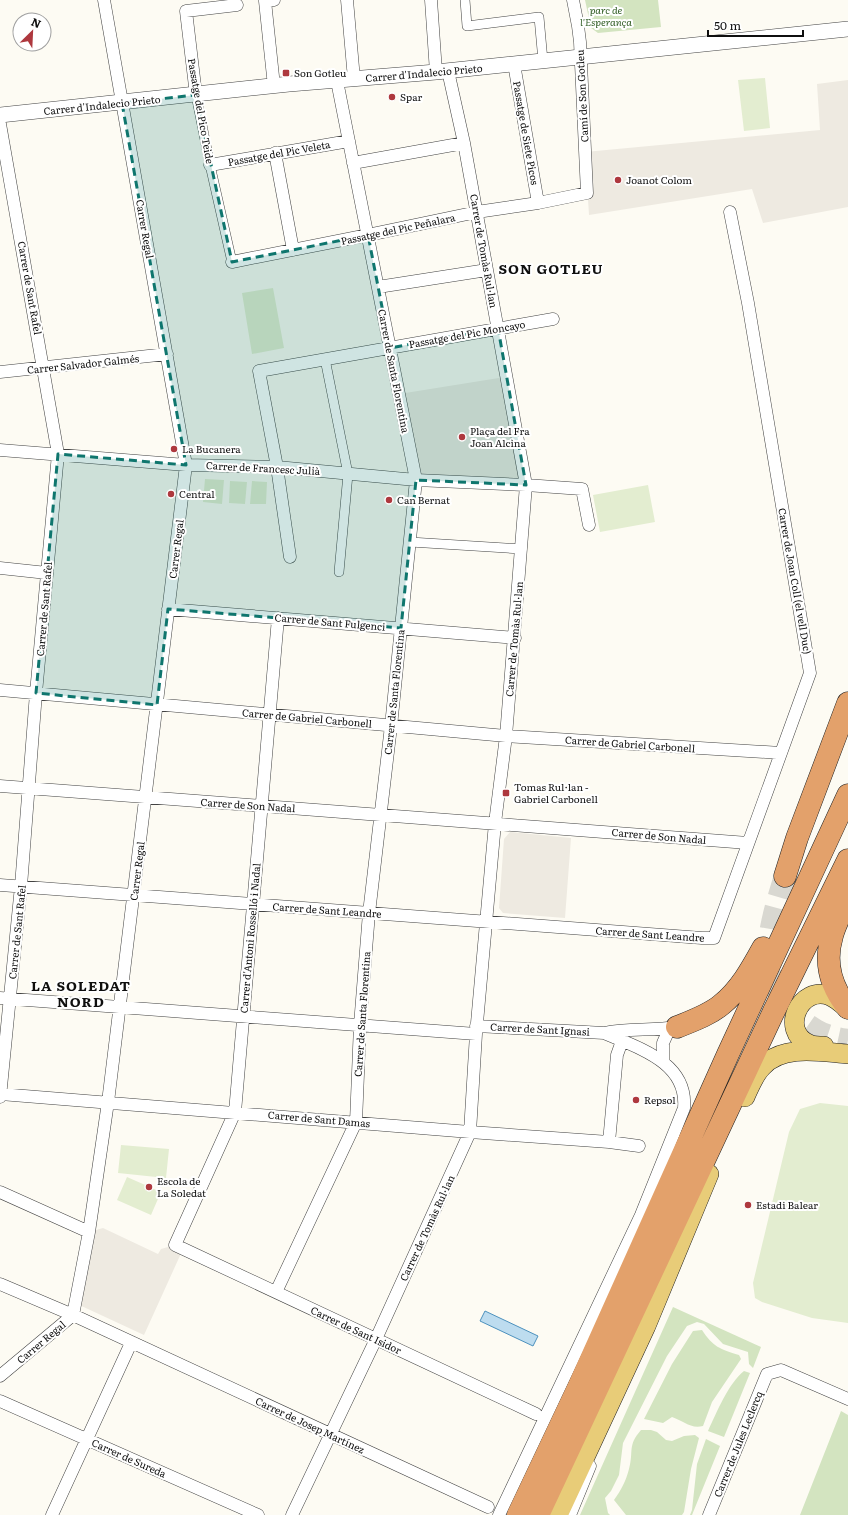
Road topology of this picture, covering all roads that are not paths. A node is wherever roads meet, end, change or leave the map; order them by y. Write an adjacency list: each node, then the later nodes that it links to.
1 (104, 0): 17 (street, Carrer Regal)
2 (274, 0): 15 (street)
3 (347, 0): 13 (street)
4 (431, 0): 12 (street, Carrer de Tomàs Rul·lan)
5 (465, 0): 10 (street)
6 (573, 0): 9 (street, Camí de Son Gotleu)
7 (237, 5): 16 (street, Passatge del Pico Teide)
8 (848, 29): 9 (street, Carrer d'Indalecio Prieto)
9 (580, 56): 10 (street, Carrer d'Indalecio Prieto); 25 (street, Camí de Son Gotleu)
10 (543, 61): 11 (street, Carrer d'Indalecio Prieto)
11 (514, 64): 12 (street, Carrer d'Indalecio Prieto); 26 (street, Passatge de Siete Picos)
12 (442, 72): 13 (street, Carrer d'Indalecio Prieto); 21 (street, Carrer de Tomàs Rul·lan)
13 (354, 80): 14 (street, Carrer d'Indalecio Prieto)
14 (337, 81): 15 (street, Carrer d'Indalecio Prieto); 20 (street, Carrer de Santa Florentina)
15 (274, 86): 16 (street, Carrer d'Indalecio Prieto)
16 (196, 95): 17 (street, Carrer d'Indalecio Prieto); 24 (street, Passatge del Pico Teide)
17 (122, 103): 18 (street, Carrer d'Indalecio Prieto); 37 (street, Carrer Regal)
18 (0, 115)
19 (0, 124): 39 (street, Carrer de Sant Rafel)
20 (349, 141): 22 (street, Passatge del Pic Veleta); 23 (street, Carrer de Santa Florentina)
21 (464, 142): 23 (street); 27 (street, Carrer de Tomàs Rul·lan)
22 (275, 153): 24 (street, Passatge del Pic Veleta); 30 (street)
23 (353, 163): 29 (street, Carrer de Santa Florentina)
24 (210, 165): 31 (street, Passatge del Pico Teide)
25 (587, 193): 26 (street, Passatge del Pic Peñalara)
26 (538, 203): 27 (street, Passatge del Pic Peñalara)
27 (477, 212): 29 (street, Passatge del Pic Peñalara); 32 (street, Carrer de Tomàs Rul·lan)
28 (730, 212): 66 (street, Carrer de Joan Coll (el vell Duc))
29 (368, 235): 30 (street, Passatge del Pic Peñalara); 33 (street, Carrer de Santa Florentina)
30 (292, 250): 31 (street, Passatge del Pic Peñalara)
31 (232, 262)
32 (487, 270): 33 (street); 35 (street, Carrer de Tomàs Rul·lan)
33 (378, 288): 36 (street, Carrer de Santa Florentina)
34 (553, 319): 35 (street, Passatge del Pic Moncayo)
35 (498, 328): 36 (street, Passatge del Pic Moncayo); 47 (street, Carrer de Tomàs Rul·lan)
36 (390, 348): 38 (street, Passatge del Pic Moncayo); 46 (street, Carrer de Santa Florentina)
37 (167, 354): 39 (street, Carrer Salvador Galmés); 43 (street, Carrer Regal)
38 (325, 359): 44 (street, Passatge del Pic Moncayo); 45 (street)
39 (44, 368): 40 (street, Carrer Salvador Galmés); 42 (street, Carrer de Sant Rafel)
40 (0, 372)
41 (0, 450): 42 (street, Carrer de Francesc Julià)
42 (58, 454): 43 (street, Carrer de Francesc Julià); 54 (street, Carrer de Sant Rafel)
43 (186, 464): 44 (street, Carrer de Francesc Julià); 55 (street, Carrer Regal)
44 (277, 467): 45 (street, Carrer de Francesc Julià); 51 (street, Passatge del Pic Moncayo)
45 (348, 474): 46 (street, Carrer de Francesc Julià); 53 (street)
46 (416, 480): 47 (street, Carrer de Francesc Julià); 49 (street, Carrer de Santa Florentina)
47 (526, 485): 48 (street); 50 (street, Carrer de Tomàs Rul·lan)
48 (589, 524)
49 (410, 542): 50 (street); 57 (street, Carrer de Santa Florentina)
50 (522, 549): 58 (street, Carrer de Tomàs Rul·lan)
51 (290, 557)
52 (0, 568): 54 (street)
53 (339, 572)
54 (47, 573): 60 (street, Carrer de Sant Rafel)
55 (168, 609): 56 (street, Carrer de Sant Fulgenci); 62 (street, Carrer Regal)
56 (278, 618): 57 (street, Carrer de Sant Fulgenci); 63 (street, Carrer d'Antoni Rosselló i Nadal)
57 (400, 628): 58 (street, Carrer de Sant Fulgenci); 64 (street, Carrer de Santa Florentina)
58 (515, 638): 65 (street, Carrer de Tomàs Rul·lan)
59 (0, 690): 60 (street, Carrer de Gabriel Carbonell)
60 (36, 693): 62 (street, Carrer de Gabriel Carbonell); 68 (street, Carrer de Sant Rafel)
61 (848, 703): 77 (highway)
62 (157, 705): 63 (street, Carrer de Gabriel Carbonell); 70 (street, Carrer Regal)
63 (270, 715): 64 (street, Carrer de Gabriel Carbonell); 71 (street, Carrer d'Antoni Rosselló i Nadal)
64 (391, 726): 65 (street, Carrer de Gabriel Carbonell); 72 (street, Carrer de Santa Florentina)
65 (506, 736): 66 (street, Carrer de Gabriel Carbonell); 73 (street, Carrer de Tomàs Rul·lan)
66 (781, 753): 74 (street, Carrer de Joan Coll (el vell Duc))
67 (0, 786): 68 (street, Carrer de Son Nadal)
68 (29, 788): 70 (street, Carrer de Son Nadal); 80 (street, Carrer de Sant Rafel)
69 (848, 795): 76 (highway)
70 (146, 797): 71 (street, Carrer de Son Nadal); 81 (street, Carrer Regal)
71 (262, 806): 72 (street, Carrer de Son Nadal); 82 (street, Carrer d'Antoni Rosselló i Nadal)
72 (380, 814): 73 (street, Carrer de Son Nadal); 83 (street, Carrer de Santa Florentina)
73 (495, 823): 74 (street, Carrer de Son Nadal); 84 (street, Carrer de Tomàs Rul·lan)
74 (748, 843): 87 (street, Carrer de Joan Coll (el vell Duc))
75 (848, 860): 86 (highway)
76 (812, 870): 85 (highway); 129 (highway)
77 (784, 876)
78 (848, 884): 90 (highway)
79 (0, 885): 80 (street, Carrer de Sant Leandre)
80 (21, 886): 81 (street, Carrer de Sant Leandre); 88 (street, Carrer de Sant Rafel)
81 (134, 894): 82 (street, Carrer de Sant Leandre); 89 (street, Carrer Regal)
82 (253, 904): 83 (street, Carrer de Sant Leandre); 91 (street, Carrer d'Antoni Rosselló i Nadal)
83 (369, 913): 84 (street, Carrer de Sant Leandre); 92 (street, Carrer de Santa Florentina)
84 (486, 922): 87 (street, Carrer de Sant Leandre); 93 (street, Carrer de Tomàs Rul·lan)
85 (777, 927): 94 (highway); 110 (highway)
86 (814, 930): 100 (highway); 130 (highway)
87 (714, 938)
88 (5, 999): 89 (street, Carrer de Sant Ignasi); 101 (street, Carrer de Sant Rafel)
89 (120, 1008): 91 (street, Carrer de Sant Ignasi); 102 (street, Carrer Regal)
90 (848, 1008): 97 (main road)
91 (243, 1016): 92 (street, Carrer de Sant Ignasi); 103 (street, Carrer d'Antoni Rosselló i Nadal)
92 (360, 1025): 93 (street, Carrer de Sant Ignasi); 104 (street, Carrer de Santa Florentina)
93 (476, 1030): 95 (street, Carrer de Sant Ignasi); 105 (street, Carrer de Tomàs Rul·lan)
94 (672, 1030): 95 (street); 96 (street); 99 (street)
95 (604, 1033): 96 (street)
96 (622, 1041): 99 (street); 106 (street)
97 (848, 1048)
98 (848, 1054): 100 (main road)
99 (663, 1062): 110 (street)
100 (753, 1080): 109 (main road)
101 (0, 1095): 102 (street, Carrer de Sant Damas)
102 (108, 1102): 103 (street, Carrer de Sant Damas); 111 (street, Carrer Regal)
103 (235, 1112): 104 (street, Carrer de Sant Damas); 112 (street, Carrer d'Antoni Rosselló i Nadal)
104 (356, 1122): 105 (street, Carrer de Sant Damas); 114 (street, Carrer de Santa Florentina)
105 (470, 1132): 106 (street, Carrer de Sant Damas); 116 (street, Carrer de Tomàs Rul·lan)
106 (609, 1142): 107 (street, Carrer de Sant Damas)
107 (639, 1146)
108 (0, 1192): 111 (street)
109 (692, 1214): 131 (main road); 132 (street)
110 (641, 1215): 128 (street)
111 (89, 1232): 115 (street, Carrer Regal)
112 (175, 1245): 114 (street, Carrer de Sant Isidor)
113 (0, 1284): 115 (street)
114 (276, 1292): 116 (street, Carrer de Sant Isidor)
115 (73, 1315): 117 (street, Carrer de Josep Martínez); 118 (street, Carrer Regal)
116 (376, 1339): 121 (street, Carrer de Sant Isidor); 122 (street, Carrer de Tomàs Rul·lan)
117 (131, 1343): 122 (street, Carrer de Josep Martínez); 123 (street)
118 (0, 1376)
119 (848, 1400): 133 (street, Carrer de Jules Leclercq)
120 (0, 1401): 123 (street, Carrer de Sureda)
121 (536, 1414)
122 (330, 1435): 124 (street, Carrer de Josep Martínez); 127 (street, Carrer de Tomàs Rul·lan)
123 (86, 1439): 125 (street); 126 (street, Carrer de Sureda)
124 (488, 1507)
125 (52, 1515)
126 (258, 1515)
127 (292, 1515)
128 (500, 1515)
129 (518, 1515)
130 (538, 1515)
131 (558, 1515)
132 (570, 1515)
133 (709, 1515)

